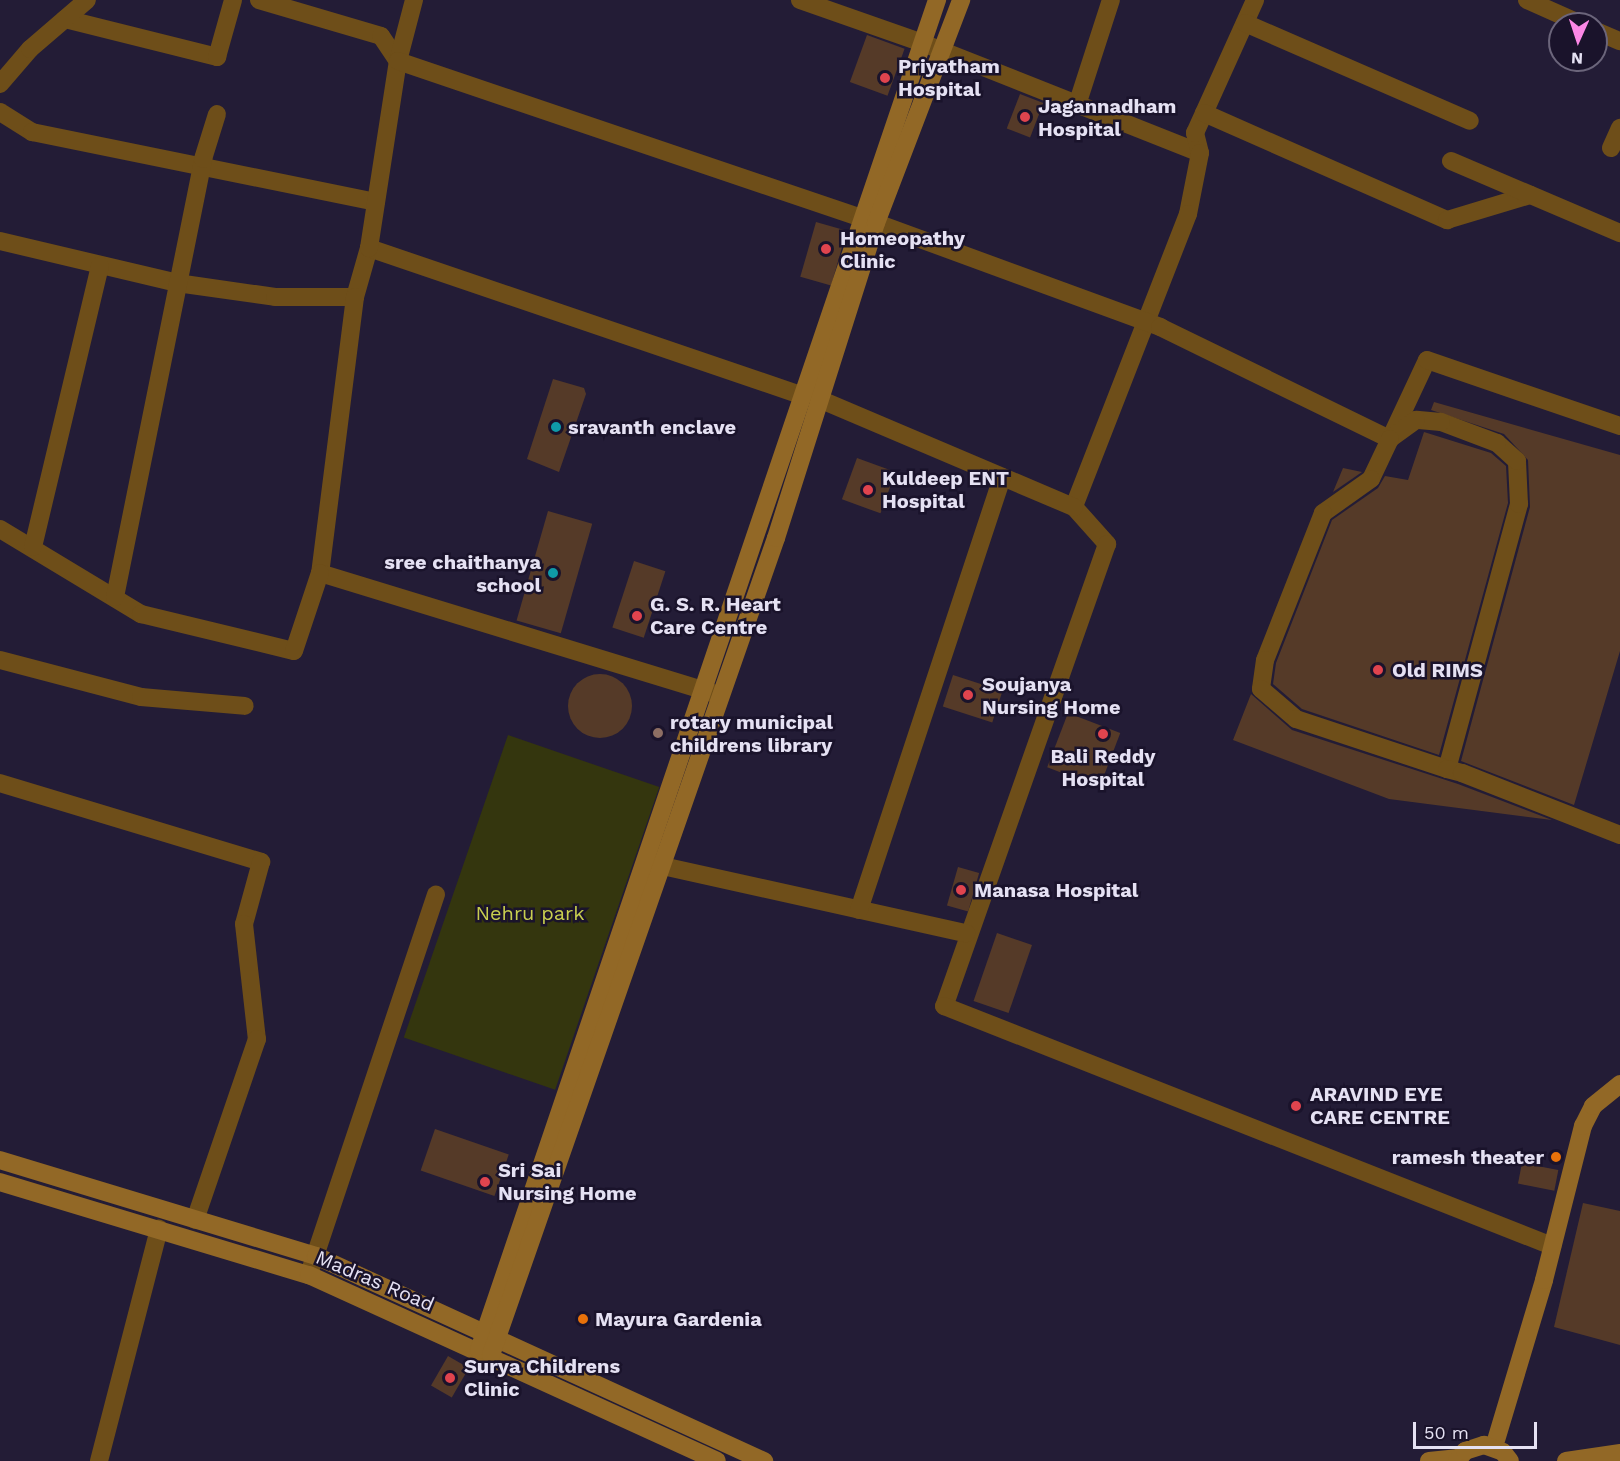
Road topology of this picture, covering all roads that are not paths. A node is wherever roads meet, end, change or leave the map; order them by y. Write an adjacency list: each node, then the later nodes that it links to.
1 (87, 0): 12 (street)
2 (233, 0): 12 (street)
3 (259, 0): 16 (street)
4 (414, 0): 16 (street)
5 (800, 0): 14 (street)
6 (937, 0): 14 (main road)
7 (961, 0): 15 (main road)
8 (1111, 0): 18 (street)
9 (1255, 0): 13 (street)
10 (1527, 0): 11 (street)
11 (1554, 12)
12 (65, 19): 17 (street)
13 (1245, 22): 20 (street); 22 (street)
14 (920, 42): 15 (street); 30 (main road)
15 (940, 50): 18 (street); 30 (main road)
16 (398, 61): 29 (street); 30 (street)
17 (0, 84)
18 (1077, 105): 25 (street)
19 (0, 112): 27 (street)
20 (1204, 112): 25 (street); 28 (street)
21 (217, 114): 27 (street)
22 (1470, 121)
23 (1620, 128): 24 (street)
24 (1611, 148)
25 (1200, 153): 37 (street)
26 (1451, 161): 28 (street)
27 (202, 167): 29 (street); 35 (street)
28 (1530, 195): 31 (street)
29 (376, 202): 33 (street)
30 (868, 220): 37 (street); 38 (main road)
31 (1620, 233)
32 (0, 241): 34 (street)
33 (369, 248): 36 (street); 38 (street)
34 (100, 266): 35 (street); 44 (street)
35 (177, 283): 36 (street); 46 (street)
36 (355, 297): 45 (street)
37 (1146, 322): 40 (street); 42 (street)
38 (811, 398): 41 (street); 48 (main road)
39 (1620, 426): 40 (street)
40 (1390, 440): 50 (street); 50 (street)
41 (1002, 477): 42 (street); 55 (street)
42 (1074, 507): 56 (street)
43 (0, 531): 44 (street)
44 (33, 547): 46 (street)
45 (320, 573): 46 (street); 48 (street)
46 (115, 597)
47 (0, 660): 49 (street)
48 (712, 692): 53 (main road)
49 (245, 706)
50 (1446, 768): 52 (street)
51 (0, 783): 60 (street)
52 (1620, 835)
53 (650, 864): 55 (street); 65 (main road)
54 (436, 894): 63 (street)
55 (858, 910): 56 (street)
56 (966, 933): 62 (street)
57 (1620, 1084): 62 (main road)
58 (0, 1160): 60 (main road)
59 (0, 1182): 61 (main road, Madras Road)
60 (195, 1220): 63 (main road)
61 (159, 1229): 64 (main road, Madras Road); 70 (street)
62 (1552, 1246): 67 (main road)
63 (316, 1256): 64 (street); 65 (main road)
64 (309, 1275): 66 (main road, Madras Road)
65 (491, 1333): 66 (main road); 72 (main road)
66 (485, 1353): 71 (main road, Madras Road)
67 (1494, 1447): 69 (main road); 74 (main road)
68 (1620, 1454): 75 (main road)
69 (1458, 1460): 73 (main road)
70 (99, 1461)
71 (717, 1461)
72 (764, 1461)
73 (1429, 1461)
74 (1510, 1461)
75 (1566, 1461)

